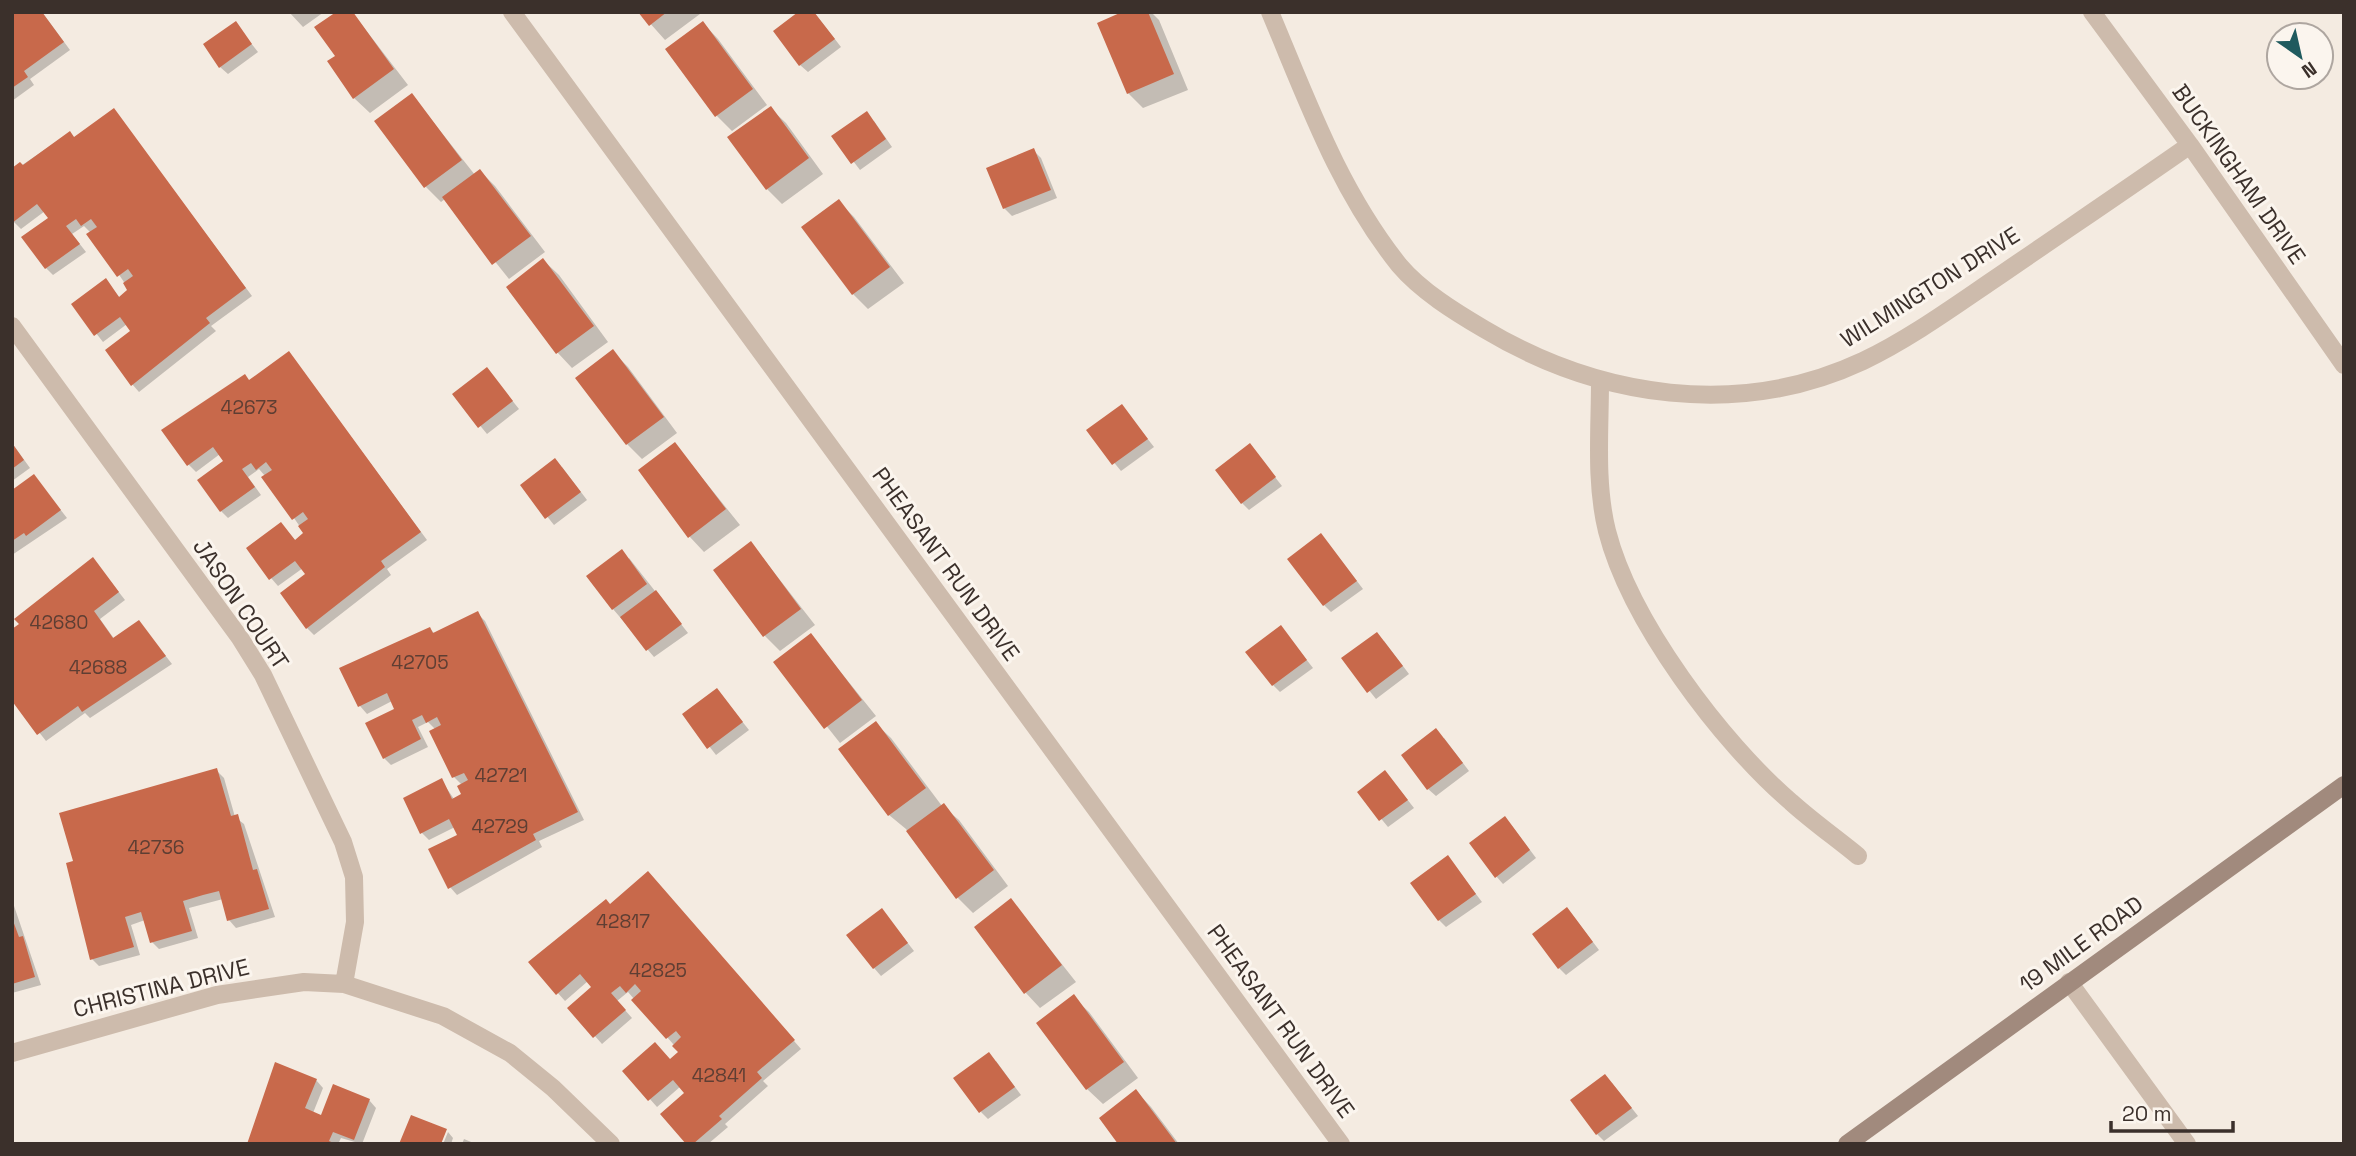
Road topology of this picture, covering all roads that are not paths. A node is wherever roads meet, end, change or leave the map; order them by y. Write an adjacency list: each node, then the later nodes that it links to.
1 (512, 12): 14 (street, PHEASANT RUN DRIVE)
2 (1270, 12): 7 (street, WILMINGTON DRIVE)
3 (2092, 12): 4 (street, BUCKINGHAM DRIVE)
4 (2190, 145): 6 (street, BUCKINGHAM DRIVE); 7 (street, WILMINGTON DRIVE)
5 (12, 326): 11 (street, JASON COURT)
6 (2344, 365)
7 (1600, 382): 9 (street)
8 (2344, 785): 10 (street, 19 MILE ROAD)
9 (1858, 856)
10 (2069, 982): 15 (street, 19 MILE ROAD); 16 (street)
11 (344, 984): 12 (street, CHRISTINA DRIVE); 13 (street, CHRISTINA DRIVE)
12 (12, 1053)
13 (611, 1144)
14 (1341, 1144)
15 (1847, 1144)
16 (2187, 1144)

